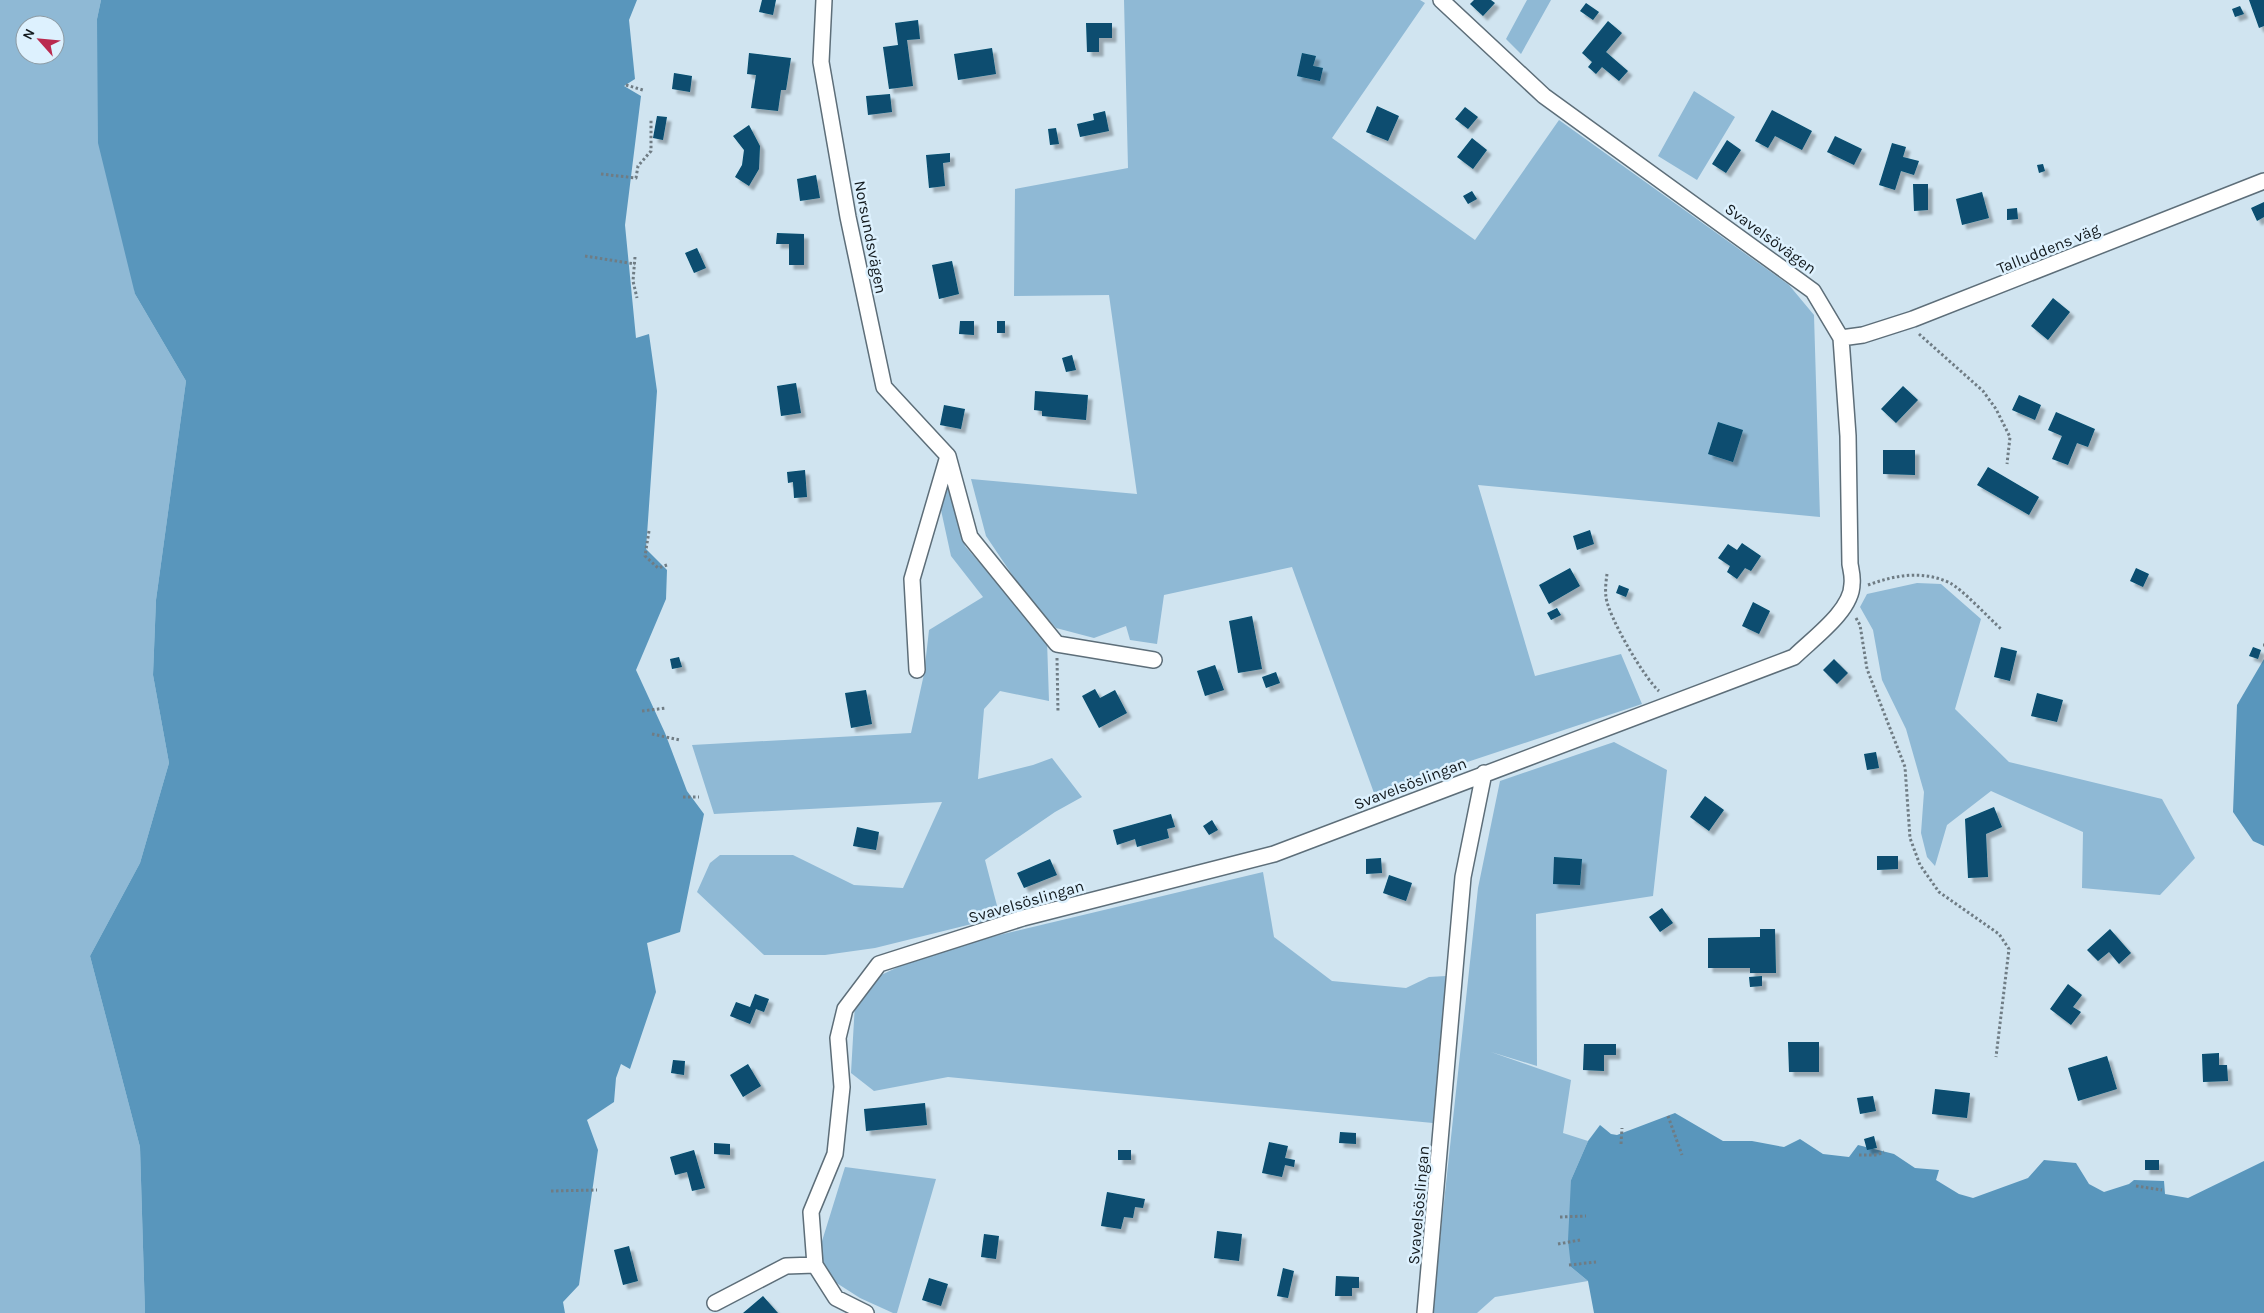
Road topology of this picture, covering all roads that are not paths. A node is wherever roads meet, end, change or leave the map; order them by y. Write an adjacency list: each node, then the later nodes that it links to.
1 (824, 0): 5 (street, Norsundsvägen)
2 (1441, 0): 4 (street, Svavelsövägen)
3 (2264, 181): 4 (street, Talluddens väg)
4 (1842, 338): 6 (street, Svavelsövägen)
5 (948, 456): 7 (street, Norsundsvägen); 8 (street)
6 (1834, 619): 9 (street, Svavelsöslingan)
7 (1154, 660)
8 (917, 670)
9 (1484, 773): 10 (street, Svavelsöslingan); 13 (street, Svavelsöslingan)
10 (815, 1265): 11 (street); 12 (street, Svavelsöslingan)
11 (715, 1303)
12 (866, 1313)
13 (1425, 1313)

